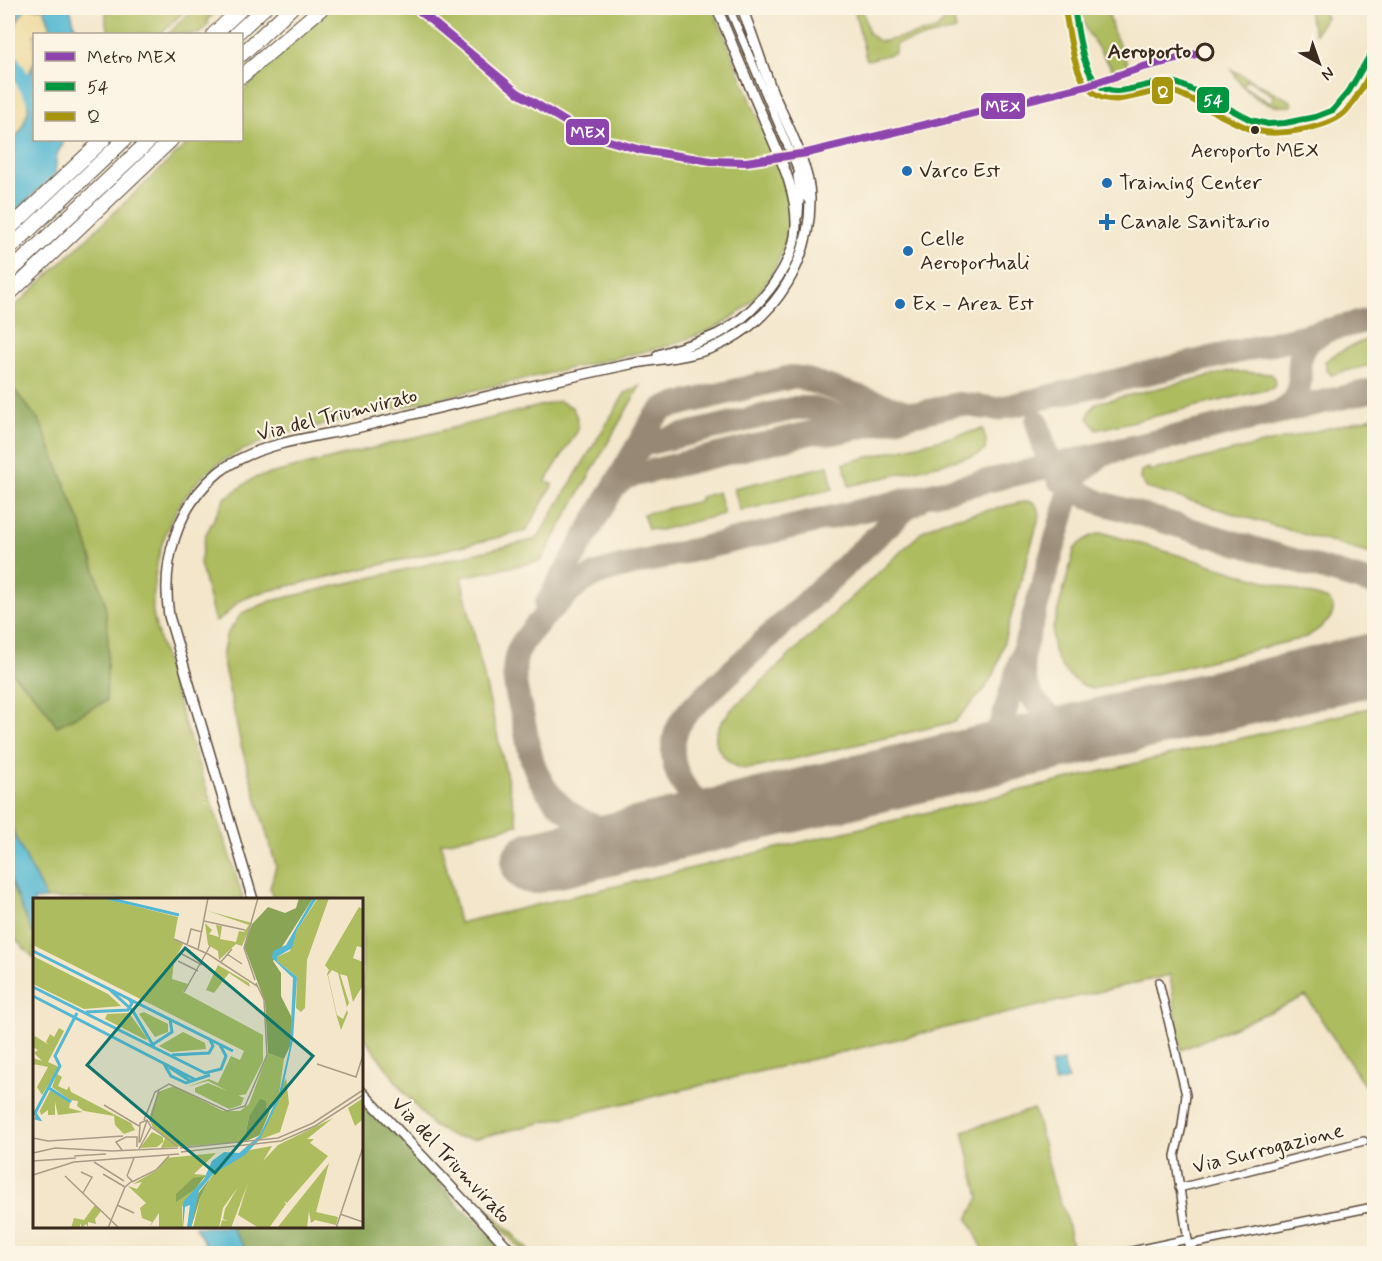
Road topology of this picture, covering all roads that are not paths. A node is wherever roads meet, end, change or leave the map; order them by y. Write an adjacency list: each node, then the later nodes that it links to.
1 (242, 8): 9 (highway)
2 (264, 8): 10 (highway)
3 (291, 8): 11 (highway)
4 (310, 8): 12 (highway)
5 (322, 8): 13 (highway)
6 (717, 8): 21 (street, Via del Triumvirato)
7 (729, 8): 18 (street, Via del Triumvirato)
8 (742, 8): 19 (street, Via del Triumvirato)
9 (215, 33)
10 (237, 33)
11 (243, 53)
12 (243, 73)
13 (243, 73)
14 (102, 141): 20 (highway)
15 (123, 141): 22 (highway)
16 (148, 141): 23 (highway)
17 (170, 141): 24 (highway)
18 (792, 159): 19 (street, Via del Triumvirato); 21 (street, Via del Triumvirato)
19 (809, 213): 25 (street, Via del Triumvirato)
20 (8, 230)
21 (795, 233): 25 (street, Via del Triumvirato)
22 (8, 250)
23 (8, 274)
24 (8, 295)
25 (630, 364): 26 (street, Via del Triumvirato)
26 (252, 898)
27 (1159, 982): 30 (street, Via Surrogazione)
28 (363, 1093): 33 (street, Via del Triumvirato)
29 (1364, 1141): 30 (street, Via Surrogazione)
30 (1179, 1188): 32 (street, Via Surrogazione)
31 (1373, 1207): 32 (street)
32 (1188, 1242): 34 (street); 35 (street, Via Surrogazione)
33 (514, 1254)
34 (1118, 1254)
35 (1190, 1254)

